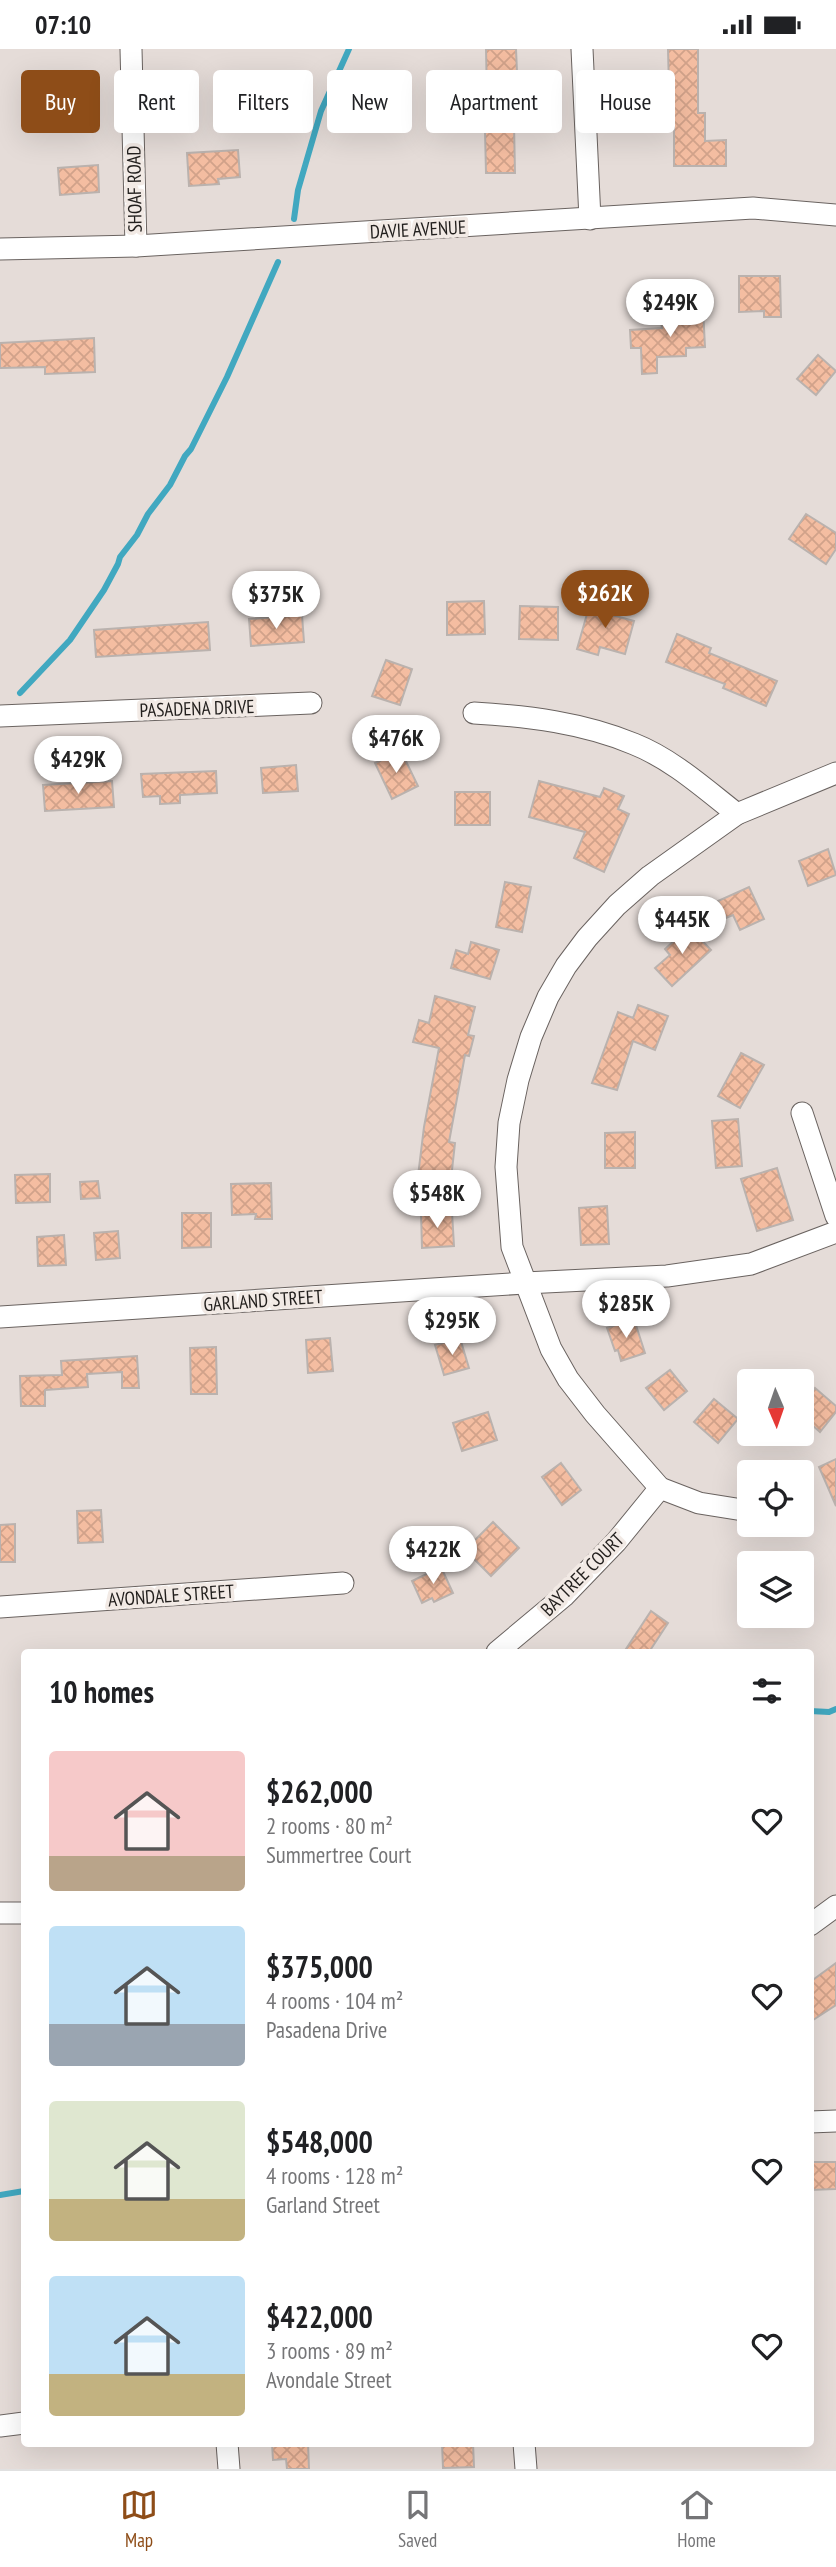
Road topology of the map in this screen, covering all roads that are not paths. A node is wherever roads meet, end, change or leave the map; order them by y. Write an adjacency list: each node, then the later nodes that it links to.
1 (131, 49): 5 (street, SHOAF ROAD)
2 (582, 49): 4 (street)
3 (836, 215): 4 (street, DAVIE AVENUE)
4 (590, 219): 5 (street, DAVIE AVENUE)
5 (135, 246): 6 (street, DAVIE AVENUE)
6 (0, 249)
7 (311, 703): 9 (street, PASADENA DRIVE)
8 (474, 713): 11 (street)
9 (0, 716)
10 (836, 773): 11 (street)
11 (737, 814): 15 (street)
12 (802, 1113): 13 (street)
13 (836, 1216)
14 (836, 1232): 15 (street, GARLAND STREET)
15 (525, 1283): 16 (street, GARLAND STREET); 17 (street)
16 (0, 1317)
17 (660, 1488): 18 (street); 21 (street, BAYTREE COURT)
18 (737, 1509)
19 (343, 1583): 20 (street, AVONDALE STREET)
20 (0, 1607)
21 (501, 1649)
22 (836, 1906): 25 (street)
23 (0, 1913): 24 (street)
24 (21, 1913)
25 (814, 1922)
26 (836, 2121): 27 (street)
27 (814, 2122)
28 (21, 2423): 29 (street)
29 (0, 2426)
30 (227, 2447): 32 (street)
31 (524, 2447): 33 (street)
32 (229, 2469)
33 (526, 2469)

